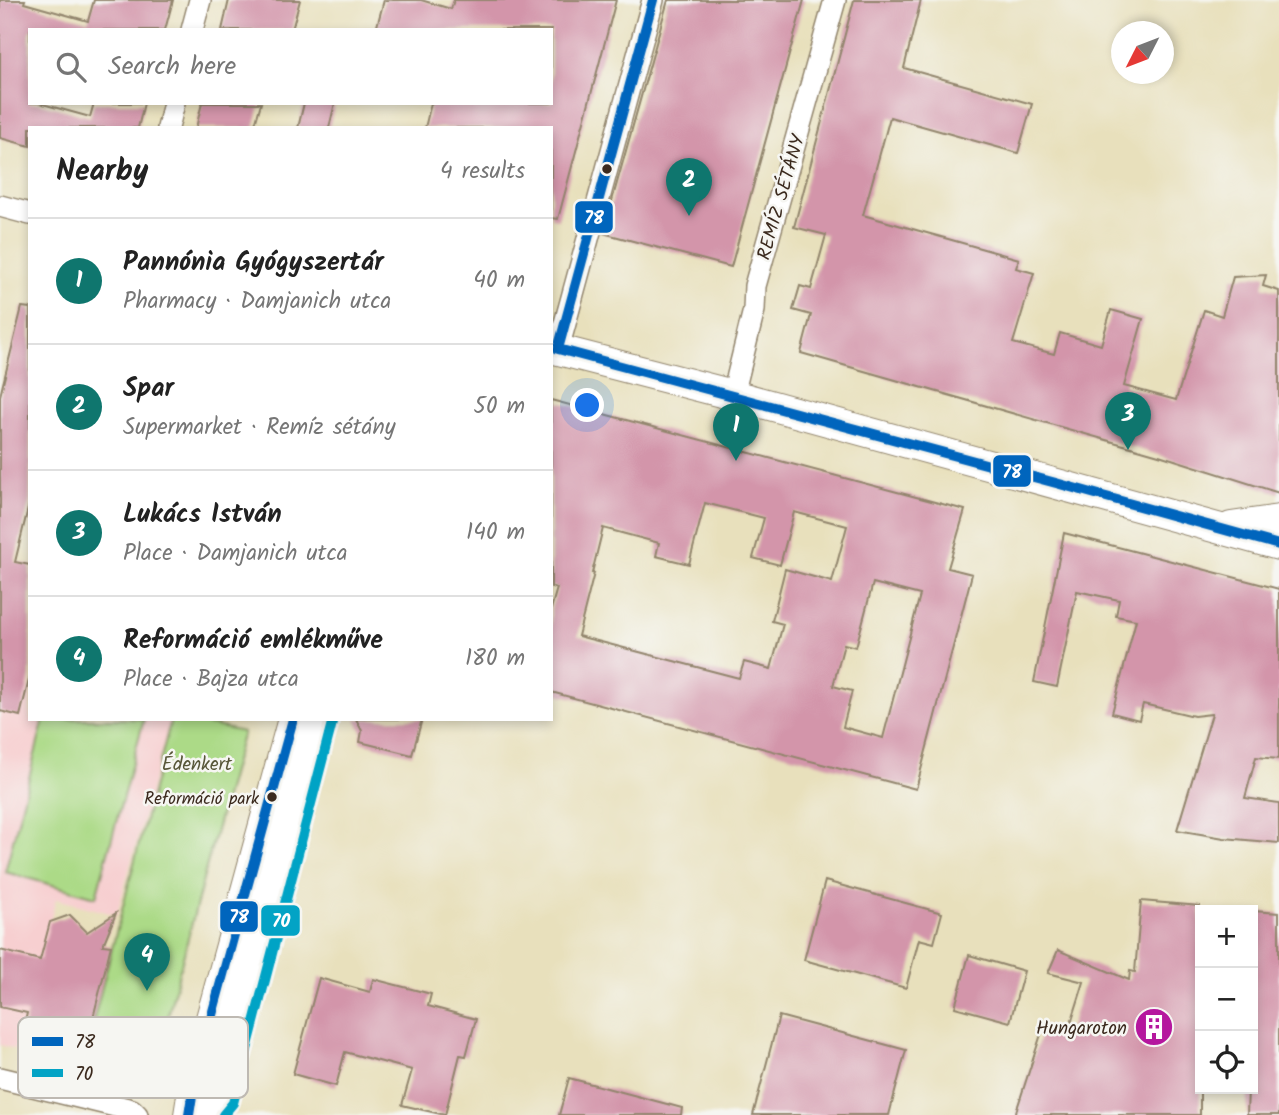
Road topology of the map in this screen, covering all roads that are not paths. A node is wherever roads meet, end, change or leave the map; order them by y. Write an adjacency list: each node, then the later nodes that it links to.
1 (200, 0): 4 (street)
2 (653, 0): 9 (street)
3 (835, 0): 10 (street, REMÍZ SÉTÁNY)
4 (193, 28)
5 (174, 105): 6 (street)
6 (168, 126)
7 (0, 206): 8 (street)
8 (28, 213)
9 (554, 348): 10 (street)
10 (733, 396): 12 (street)
11 (1279, 520): 12 (street)
12 (1222, 528): 13 (street)
13 (1279, 545)
14 (292, 721): 16 (street)
15 (317, 721): 17 (street)
16 (211, 1017)
17 (241, 1017)
18 (0, 1078): 19 (street)
19 (18, 1082)
20 (82, 1098): 21 (street)
21 (137, 1115)

